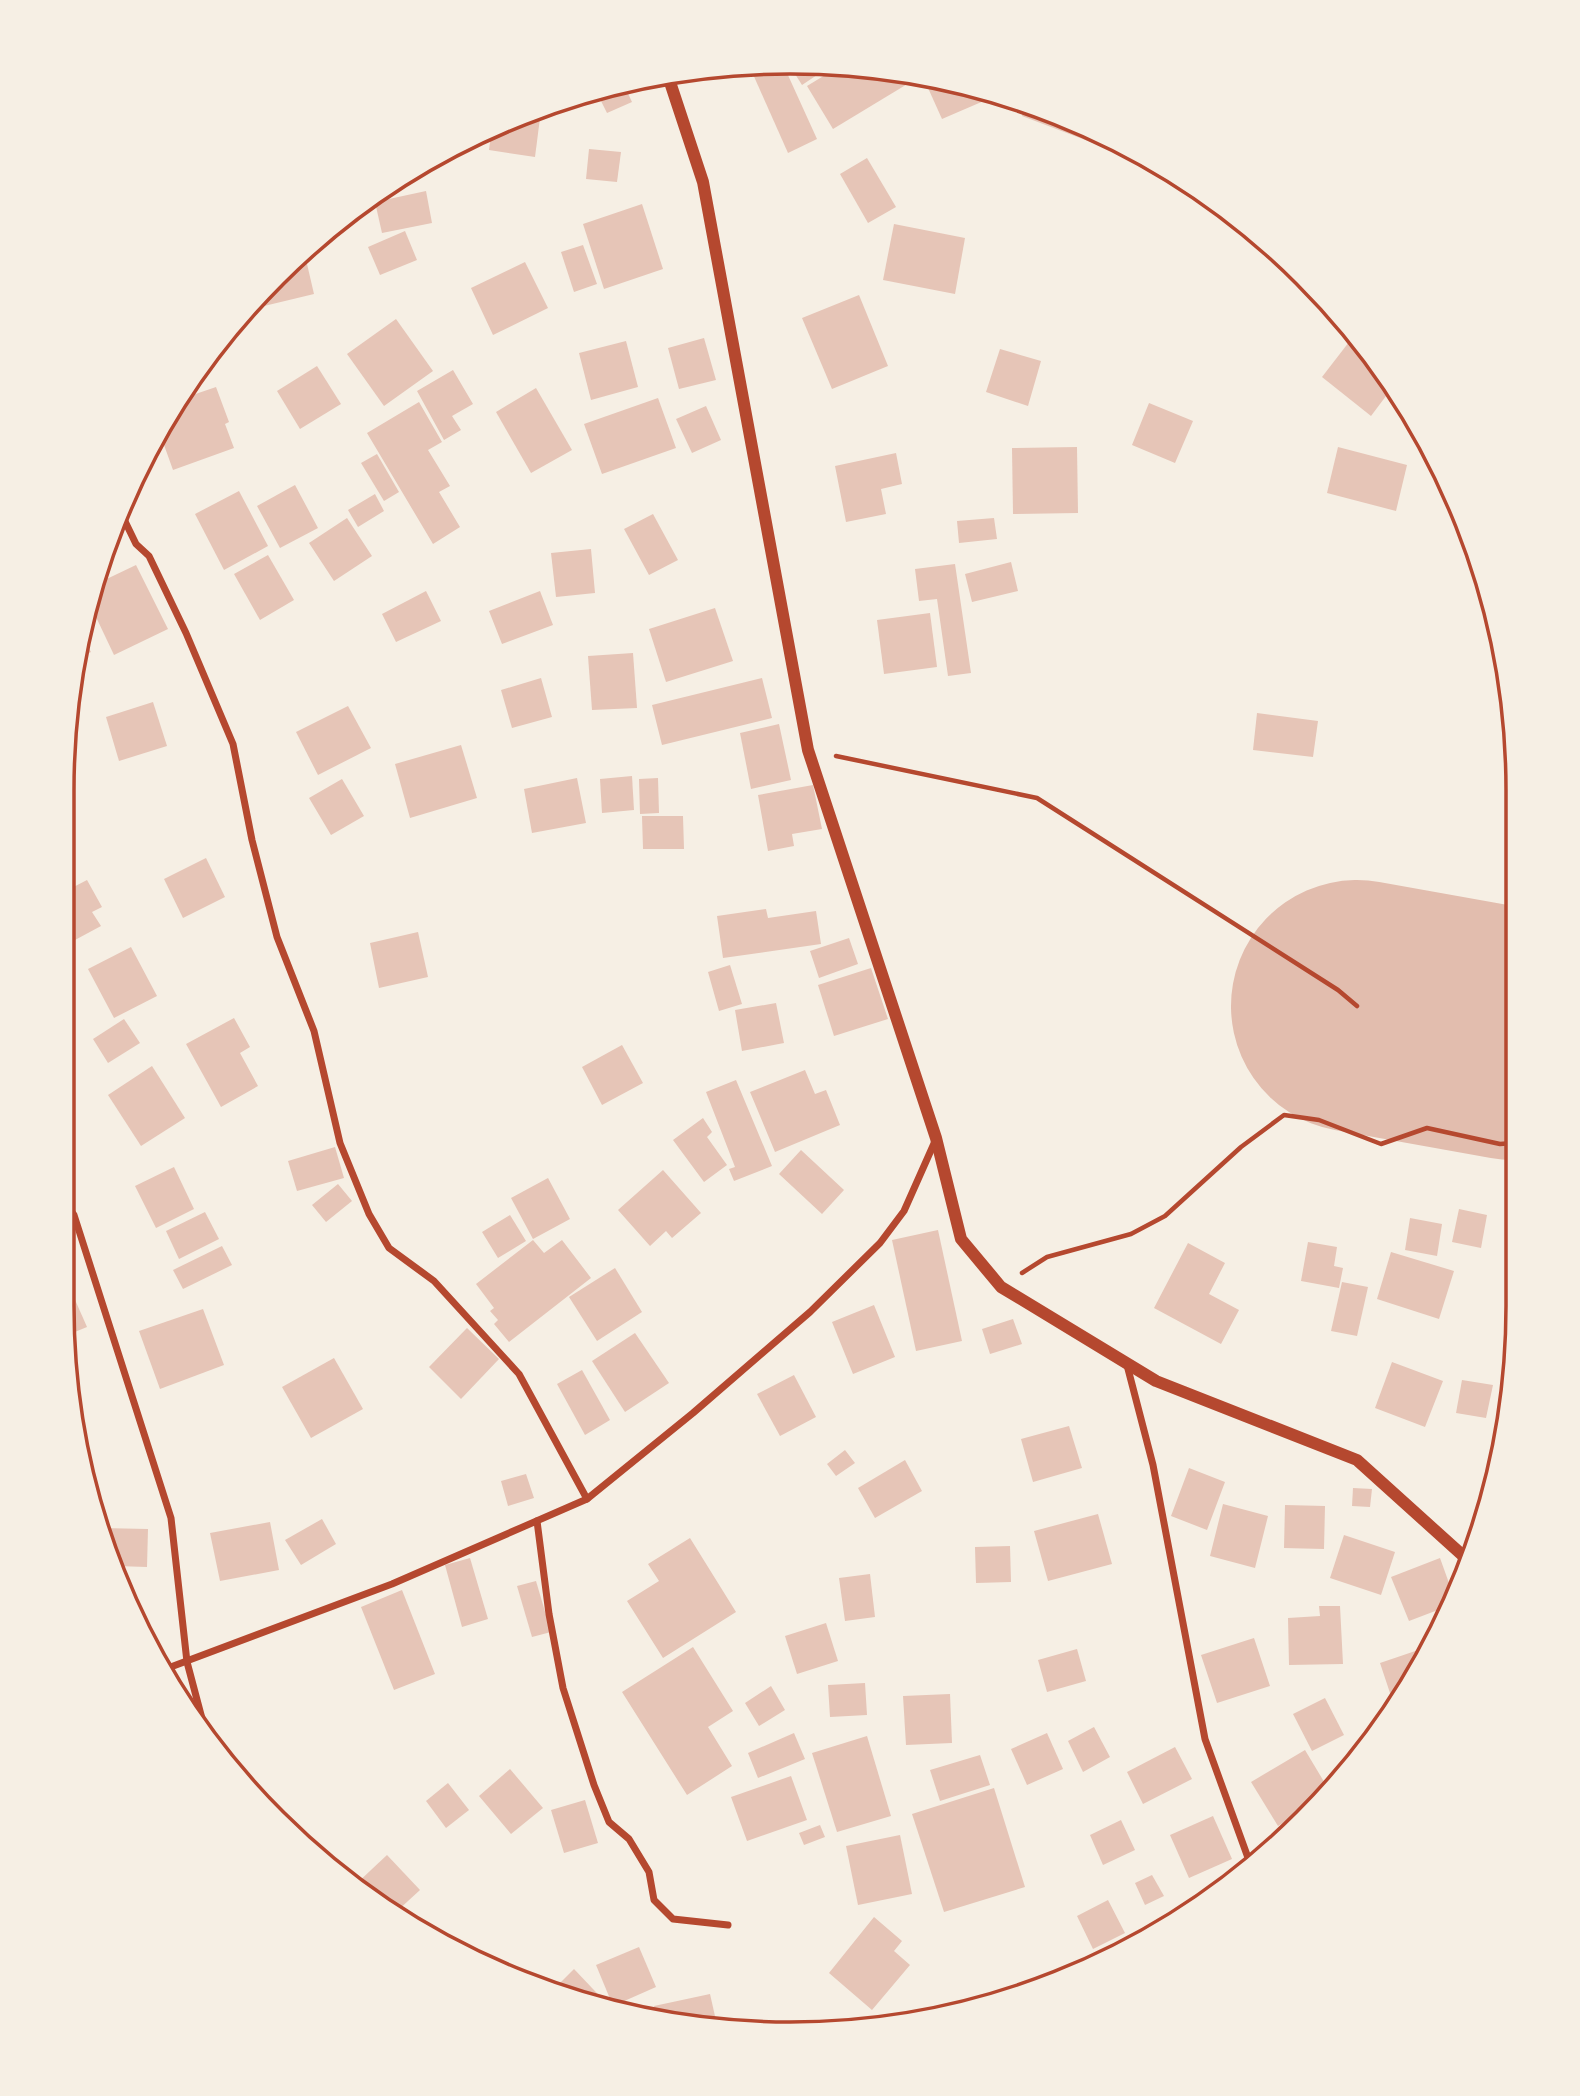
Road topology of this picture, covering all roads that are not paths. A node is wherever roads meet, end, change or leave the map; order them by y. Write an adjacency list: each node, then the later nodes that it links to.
1 (670, 84): 3 (street)
2 (126, 523): 6 (street)
3 (936, 1138): 5 (street); 6 (street)
4 (74, 1215): 9 (street)
5 (1127, 1363): 8 (street); 12 (street)
6 (587, 1499): 7 (street)
7 (537, 1521): 9 (street); 13 (street)
8 (1462, 1554)
9 (187, 1662): 10 (street); 11 (street)
10 (171, 1667)
11 (200, 1713)
12 (1248, 1857)
13 (727, 1925)

